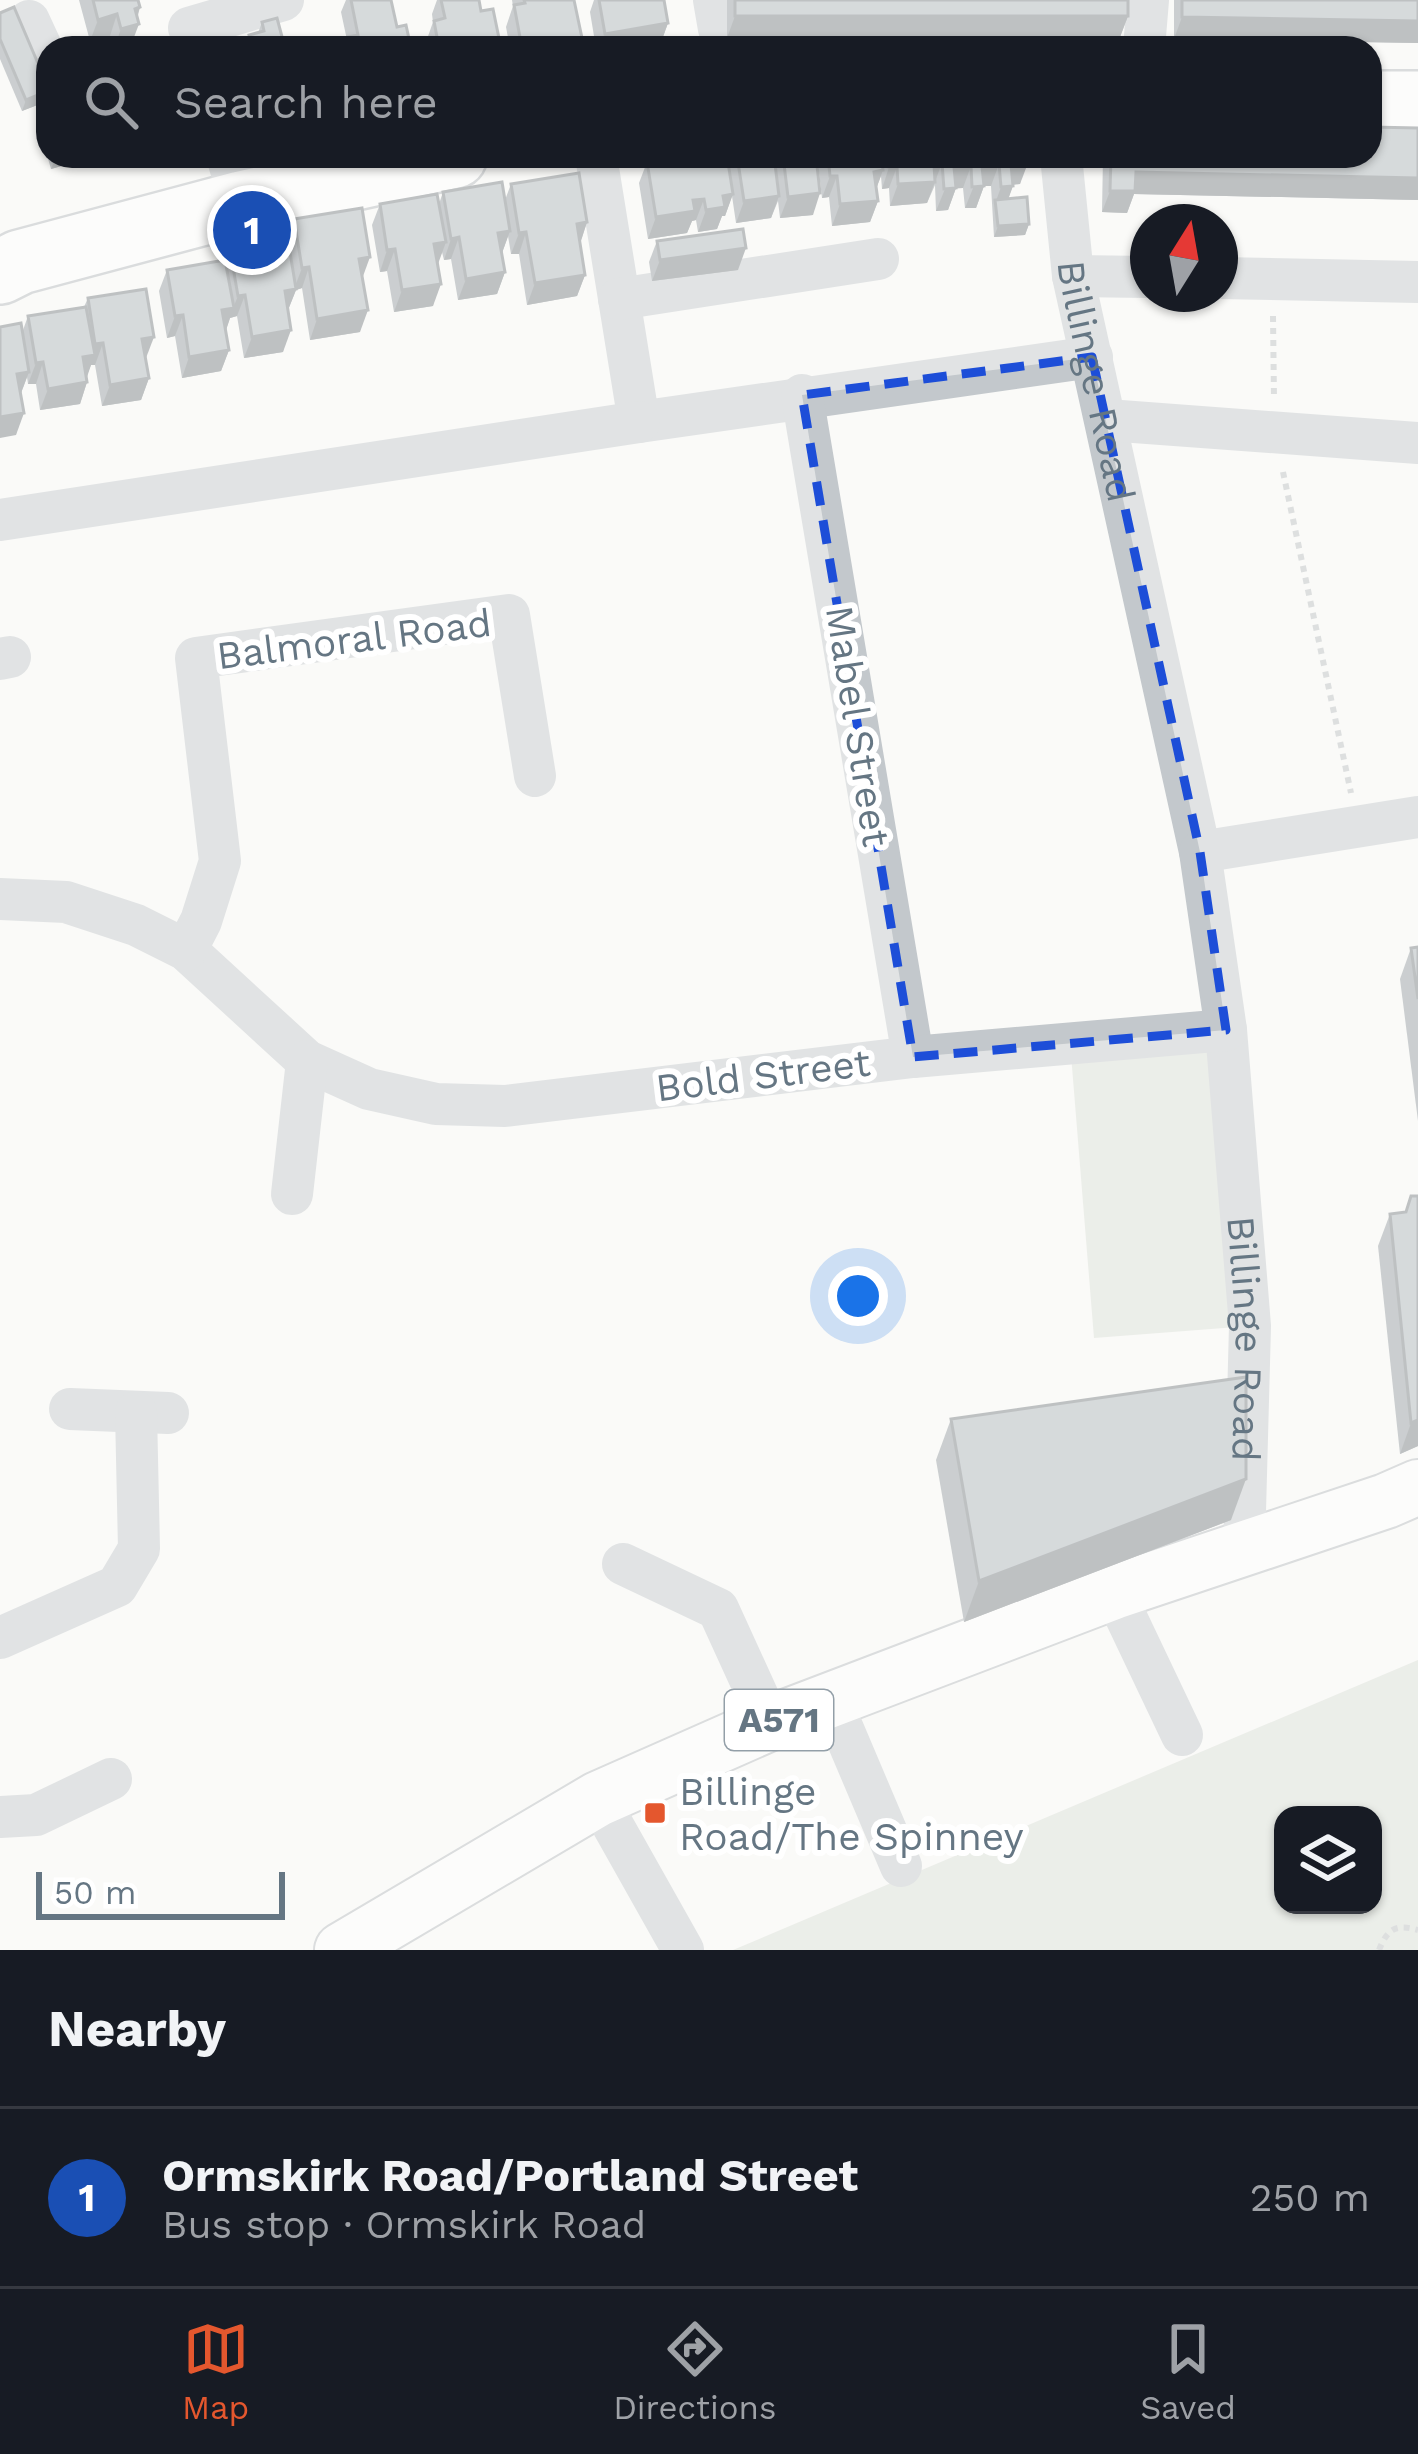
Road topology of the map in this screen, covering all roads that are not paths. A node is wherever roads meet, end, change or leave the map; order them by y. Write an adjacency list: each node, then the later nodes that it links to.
1 (283, 0): 4 (street)
2 (1148, 0): 6 (street)
3 (29, 21): 5 (street)
4 (187, 33)
5 (36, 36)
6 (1145, 36)
7 (1382, 103): 8 (highway)
8 (1418, 103)
9 (344, 168): 12 (highway)
10 (598, 168): 19 (street)
11 (1062, 168): 15 (street, Billinge Road)
12 (234, 180): 14 (highway)
13 (878, 259): 19 (street)
14 (7, 265)
15 (1073, 277): 16 (street); 20 (street, Billinge Road)
16 (1130, 277)
17 (1238, 278): 18 (street)
18 (1418, 282)
19 (620, 298): 23 (street)
20 (1092, 357): 21 (street); 22 (street, Billinge Road)
21 (802, 395): 23 (street); 32 (street, Mabel Street)
22 (1108, 420): 24 (street); 28 (street, Billinge Road)
23 (639, 422): 25 (street)
24 (1418, 443)
25 (0, 520)
26 (536, 776): 30 (street, Balmoral Road)
27 (1418, 817): 28 (street)
28 (1200, 852): 31 (street, Billinge Road)
29 (0, 899): 30 (street, Bold Street)
30 (186, 950): 33 (street, Bold Street)
31 (1226, 1030): 32 (street, Bold Street); 37 (street, Billinge Road)
32 (913, 1057): 33 (street, Bold Street)
33 (307, 1061): 34 (street)
34 (292, 1194)
35 (70, 1409): 40 (street)
36 (1418, 1487): 37 (main road, A571)
37 (1244, 1548): 39 (main road, A571)
38 (623, 1564): 42 (street)
39 (1114, 1592): 41 (main road, A571); 43 (street)
40 (0, 1638)
41 (831, 1701): 42 (main road, A571); 47 (street)
42 (770, 1723): 45 (main road, A571)
43 (1183, 1735)
44 (111, 1779): 46 (street)
45 (598, 1799): 48 (main road, A571); 49 (street)
46 (0, 1817)
47 (901, 1866)
48 (342, 1950)
49 (682, 1950)

